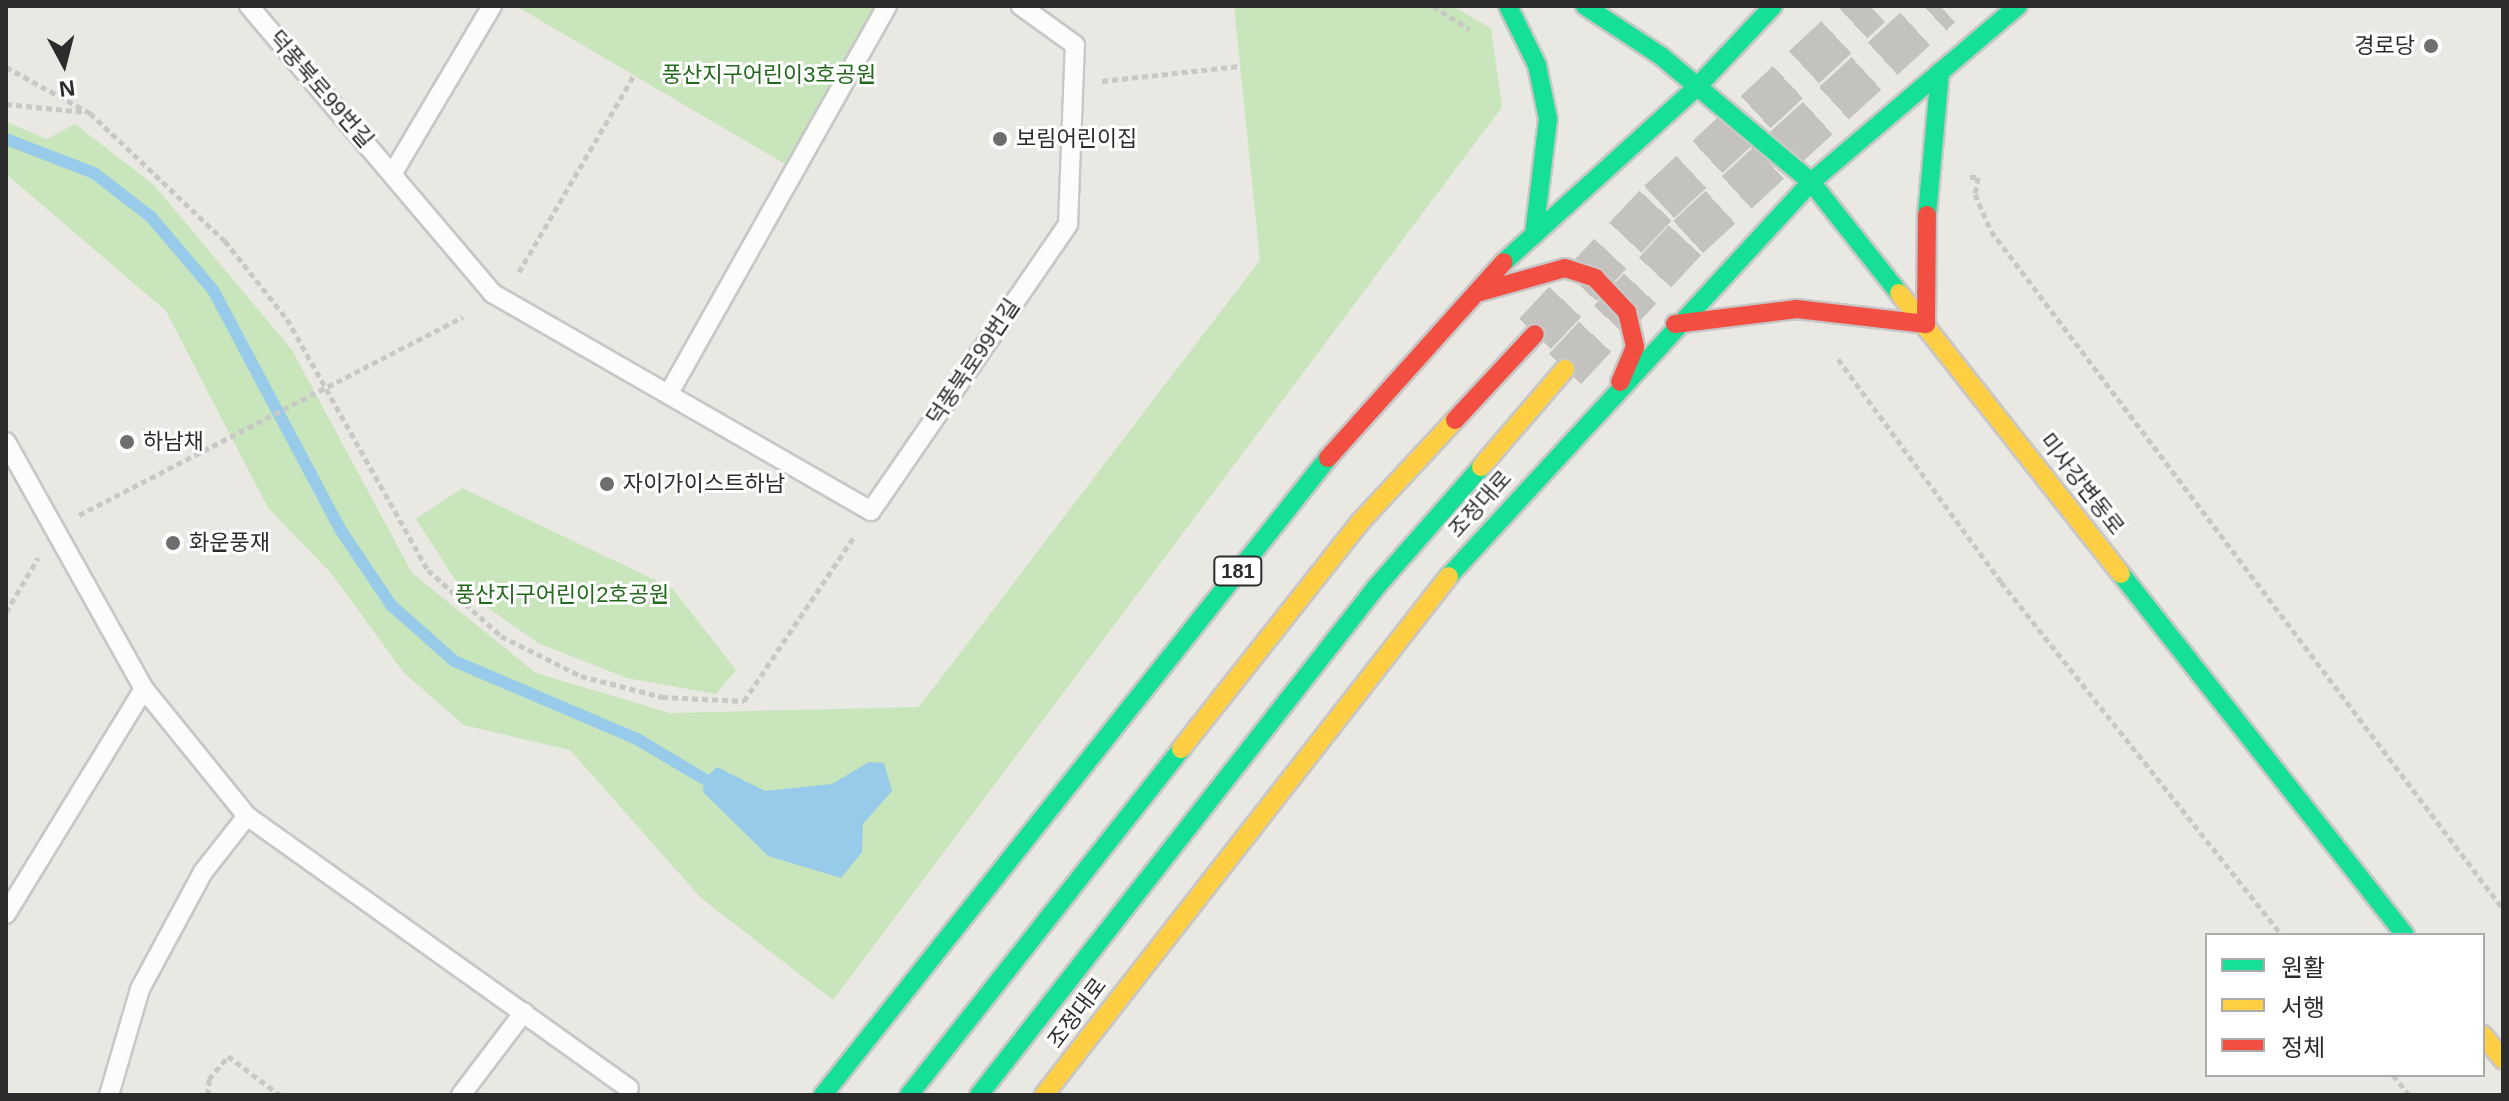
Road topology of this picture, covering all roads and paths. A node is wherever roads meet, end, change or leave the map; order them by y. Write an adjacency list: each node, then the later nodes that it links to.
1 (249, 6): 17 (lane, 덕풍북로99번길)
2 (492, 6): 17 (lane, 덕풍북로99번길)
3 (887, 6): 31 (lane)
4 (1021, 6): 13 (lane, 덕풍북로99번길)
5 (1508, 6): 20 (main road)
6 (1585, 6): 14 (main road, 미사강변동로)
7 (1773, 6): 14 (main road)
8 (2018, 6): 11 (main road, 조정대로)
9 (1239, 66): 13 (path)
10 (6, 67): 16 (path)
11 (1940, 72): 19 (main road, 조정대로); 25 (main road)
12 (634, 75): 21 (path)
13 (1073, 85): 33 (lane, 덕풍북로99번길)
14 (1697, 87): 19 (main road, 미사강변동로); 20 (main road, 181)
15 (6, 104): 16 (path)
16 (90, 113): 30 (path)
17 (394, 171): 31 (lane, 덕풍북로99번길)
18 (1978, 177): 38 (path)
19 (1811, 182): 24 (main road, 조정대로); 25 (main road, 미사강변동로)
20 (1534, 235): 22 (main road, 181)
21 (519, 272)
22 (1465, 298): 29 (main road); 51 (main road, 181)
23 (463, 317): 30 (path)
24 (1675, 324): 25 (main road); 29 (main road, 조정대로)
25 (1926, 324): 41 (main road, 미사강변동로)
26 (1535, 334): 52 (main road)
27 (1825, 349): 40 (path)
28 (1565, 369): 53 (main road, 조정대로)
29 (1620, 382): 54 (main road, 조정대로)
30 (327, 389): 33 (path); 34 (path)
31 (669, 393): 33 (lane, 덕풍북로99번길)
32 (6, 442): 34 (lane)
33 (871, 511)
34 (56, 526): 35 (path); 36 (lane)
35 (6, 612)
36 (144, 689): 37 (lane); 39 (lane)
37 (247, 816): 42 (lane); 47 (lane)
38 (2503, 909)
39 (6, 914)
40 (2280, 933)
41 (2403, 933)
42 (524, 1012): 46 (lane); 50 (lane)
43 (2485, 1038): 44 (main road)
44 (2503, 1060)
45 (2395, 1077): 55 (path)
46 (629, 1088)
47 (109, 1095)
48 (208, 1095): 49 (path)
49 (280, 1095)
50 (461, 1095)
51 (823, 1095)
52 (909, 1095)
53 (979, 1095)
54 (1044, 1095)
55 (2409, 1095)

